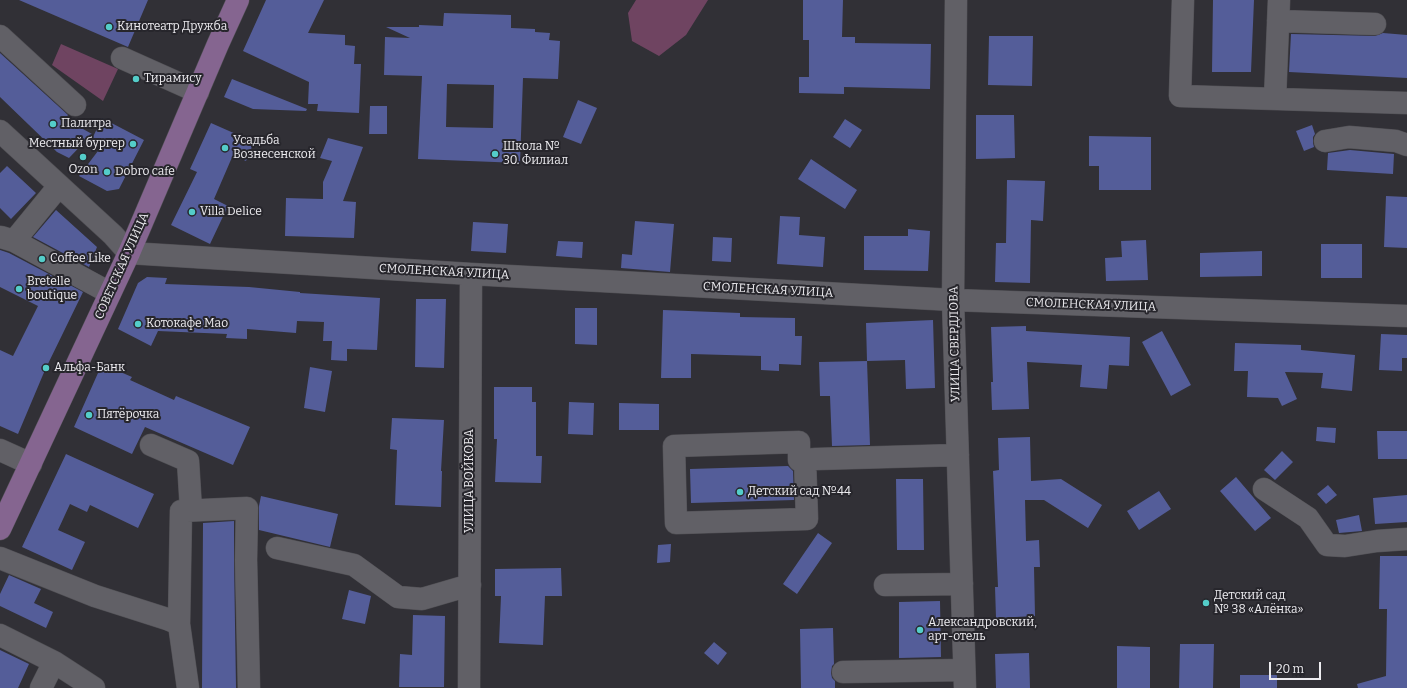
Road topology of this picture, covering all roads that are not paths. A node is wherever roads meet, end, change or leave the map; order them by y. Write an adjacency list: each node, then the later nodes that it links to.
1 (956, 0): 20 (street, УЛИЦА СВЕРДЛОВА)
2 (1183, 0): 9 (street)
3 (236, 1): 8 (main road, СОВЕТСКАЯ УЛИЦА)
4 (1279, 10): 5 (street); 9 (street)
5 (1375, 24)
6 (1, 39): 11 (street)
7 (122, 58): 8 (street)
8 (198, 92): 17 (main road, СОВЕТСКАЯ УЛИЦА)
9 (1275, 99): 10 (street)
10 (1407, 102)
11 (75, 105)
12 (0, 131): 15 (street)
13 (1325, 141): 14 (street)
14 (1407, 145)
15 (60, 186): 16 (street); 17 (street)
16 (7, 238): 19 (street)
17 (129, 253): 18 (street, СМОЛЕНСКАЯ УЛИЦА); 19 (main road, СОВЕТСКАЯ УЛИЦА)
18 (472, 274): 20 (street, СМОЛЕНСКАЯ УЛИЦА); 34 (street, УЛИЦА ВОЙКОВА)
19 (110, 293): 26 (main road, СОВЕТСКАЯ УЛИЦА)
20 (953, 300): 21 (street, СМОЛЕНСКАЯ УЛИЦА); 24 (street, УЛИЦА СВЕРДЛОВА)
21 (1407, 316)
22 (151, 445): 28 (street)
23 (0, 450): 26 (street)
24 (958, 455): 25 (street); 33 (street, УЛИЦА СВЕРДЛОВА)
25 (805, 460): 25 (street)
26 (31, 464): 29 (main road, СОВЕТСКАЯ УЛИЦА)
27 (1264, 489): 30 (street)
28 (191, 510): 36 (street); 44 (street)
29 (0, 529)
30 (1407, 538)
31 (277, 548): 34 (street)
32 (0, 558): 36 (street)
33 (962, 584): 35 (street); 40 (street, УЛИЦА СВЕРДЛОВА)
34 (470, 585): 45 (street, УЛИЦА ВОЙКОВА)
35 (885, 586)
36 (179, 624): 43 (street)
37 (0, 635): 38 (street)
38 (54, 662): 41 (street); 42 (street)
39 (843, 672): 40 (street)
40 (965, 679)
41 (41, 688)
42 (94, 688)
43 (188, 688)
44 (249, 688)
45 (469, 688)

